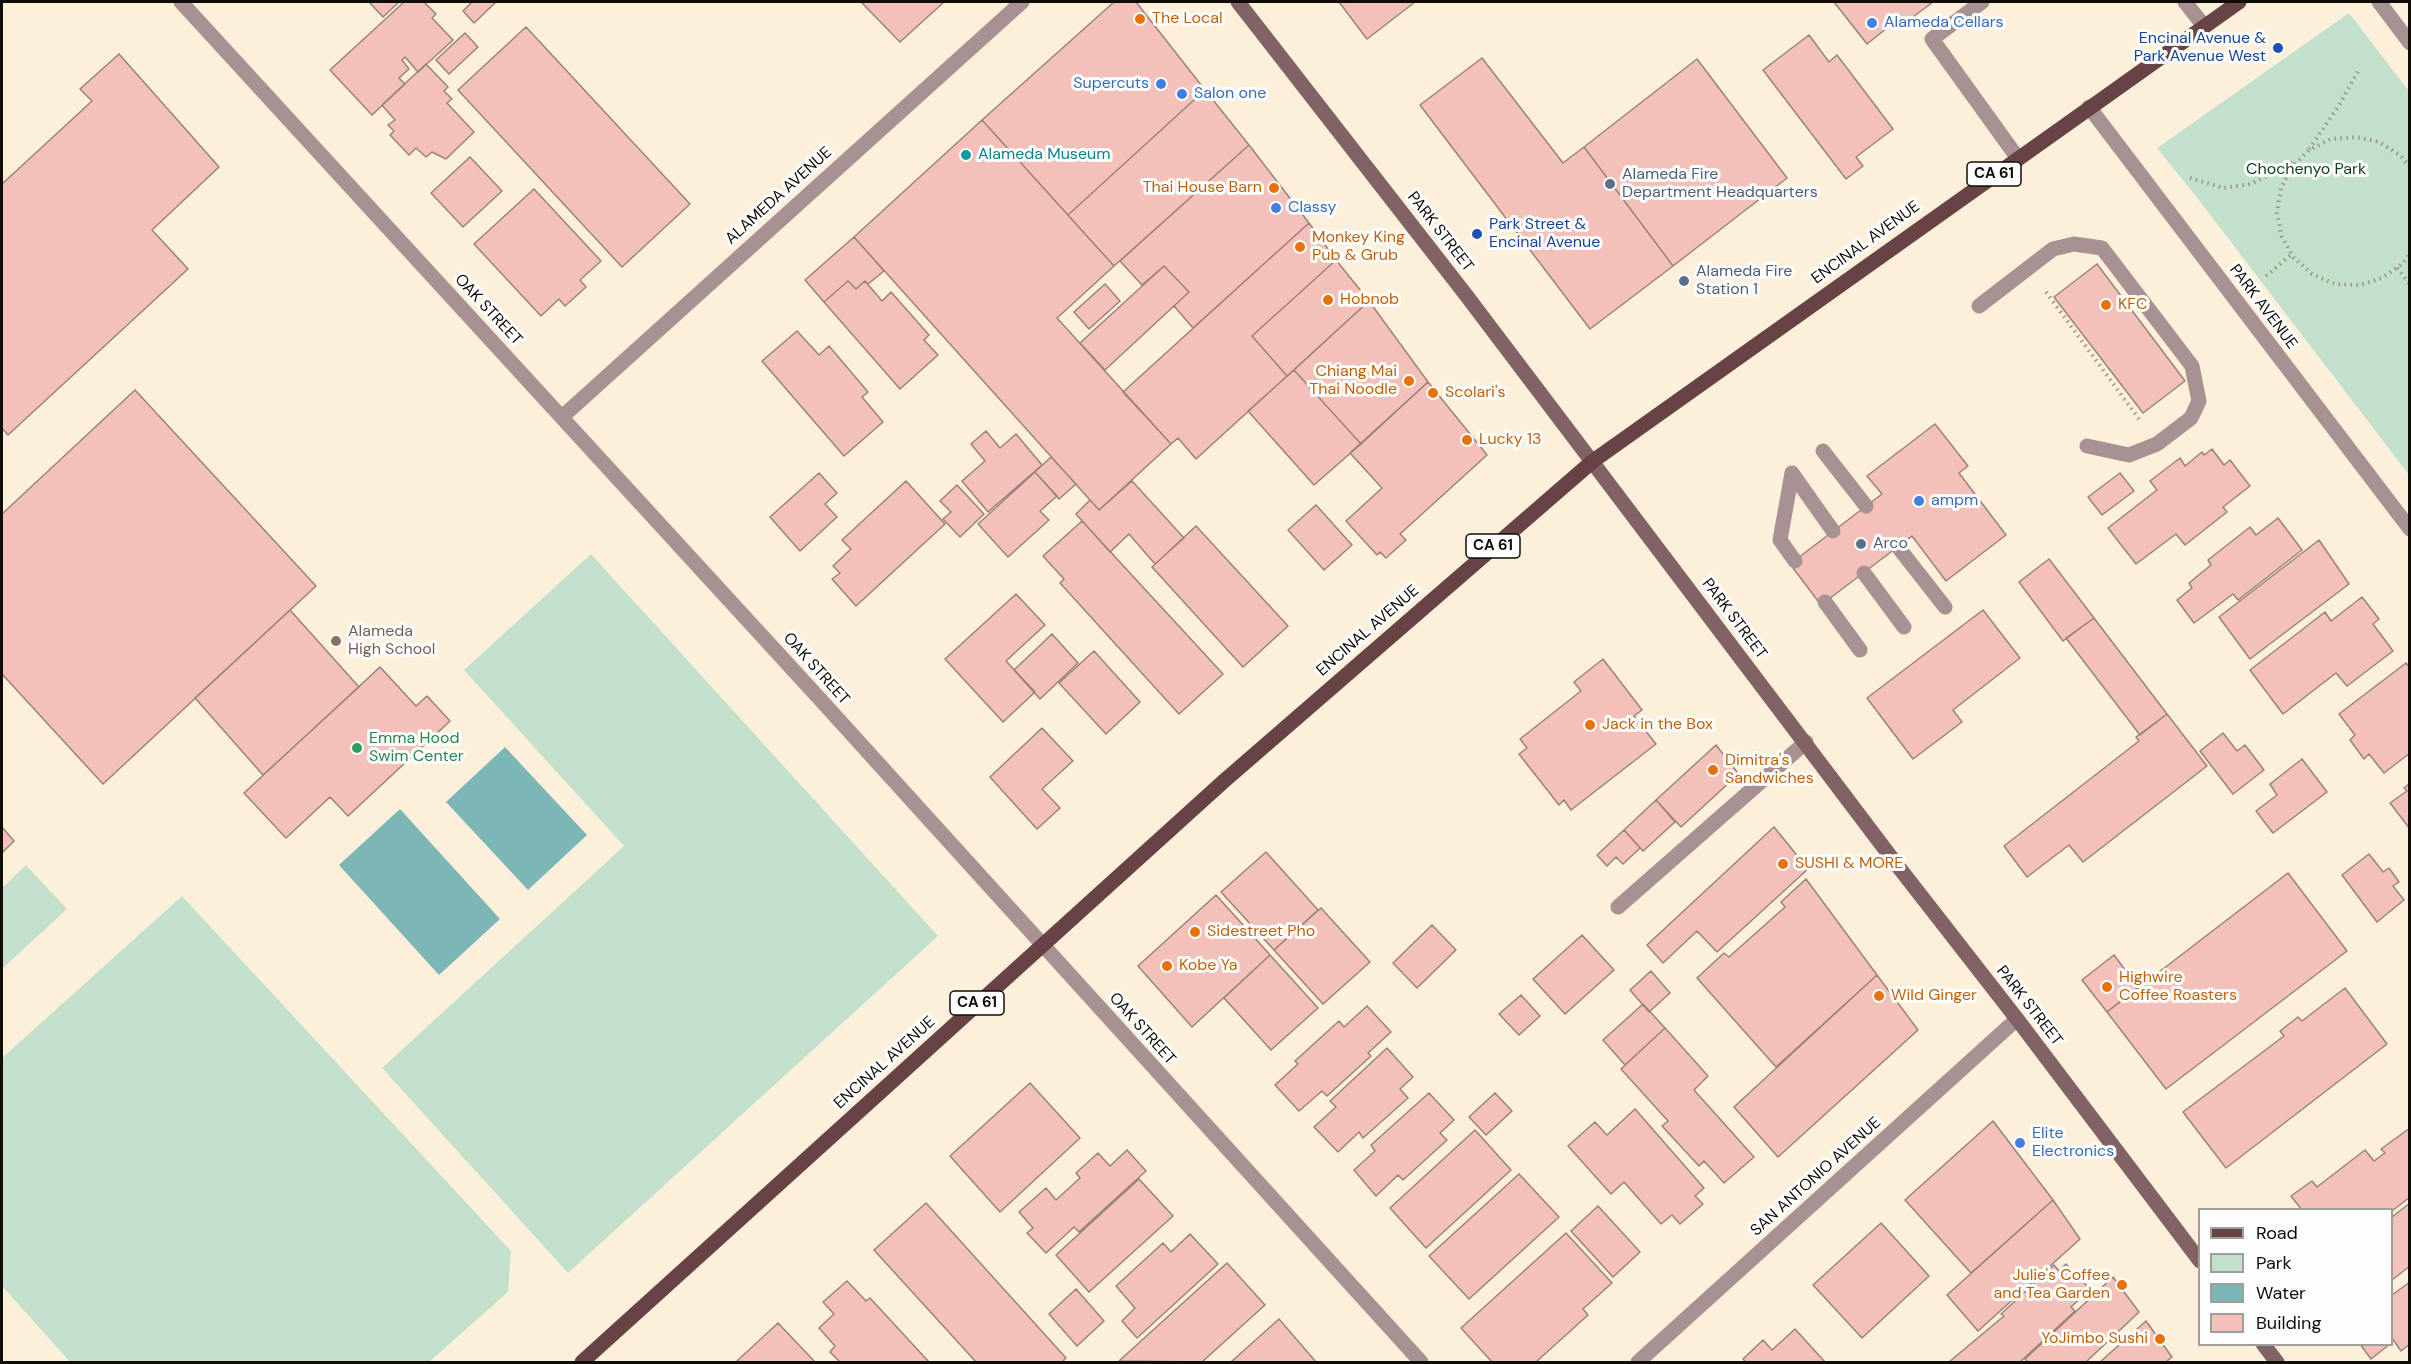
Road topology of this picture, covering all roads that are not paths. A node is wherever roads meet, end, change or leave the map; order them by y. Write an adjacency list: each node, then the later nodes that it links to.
1 (181, 2): 13 (street, OAK STREET)
2 (1022, 2): 13 (street, ALAMEDA AVENUE)
3 (1238, 2): 16 (main road, PARK STREET)
4 (1982, 2): 11 (street)
5 (2185, 2): 8 (street)
6 (2239, 2): 8 (main road, ENCINAL AVENUE / CA 61)
7 (2379, 2): 9 (street)
8 (2204, 26): 10 (main road, ENCINAL AVENUE / CA 61)
9 (2409, 43)
10 (2089, 106): 11 (main road, ENCINAL AVENUE / CA 61); 18 (street, PARK AVENUE)
11 (2017, 157): 16 (main road, ENCINAL AVENUE / CA 61)
12 (1979, 306): 14 (street)
13 (562, 417): 29 (street, OAK STREET)
14 (2087, 446)
15 (1823, 451): 17 (street)
16 (1593, 461): 27 (main road, PARK STREET); 29 (main road, ENCINAL AVENUE / CA 61)
17 (1866, 506)
18 (2409, 529)
19 (1833, 531): 21 (street)
20 (1898, 547): 24 (street)
21 (1795, 561)
22 (1864, 573): 25 (street)
23 (1825, 602): 26 (street)
24 (1945, 607)
25 (1904, 627)
26 (1860, 650)
27 (1806, 742): 28 (street); 30 (main road, PARK STREET)
28 (1618, 907)
29 (1041, 945): 33 (main road, ENCINAL AVENUE / CA 61); 34 (street, OAK STREET)
30 (2017, 1019): 31 (main road, PARK STREET); 35 (street, SAN ANTONIO AVENUE)
31 (2198, 1260)
32 (2265, 1346): 36 (main road)
33 (582, 1362)
34 (1421, 1362)
35 (1638, 1362)
36 (2277, 1362)

